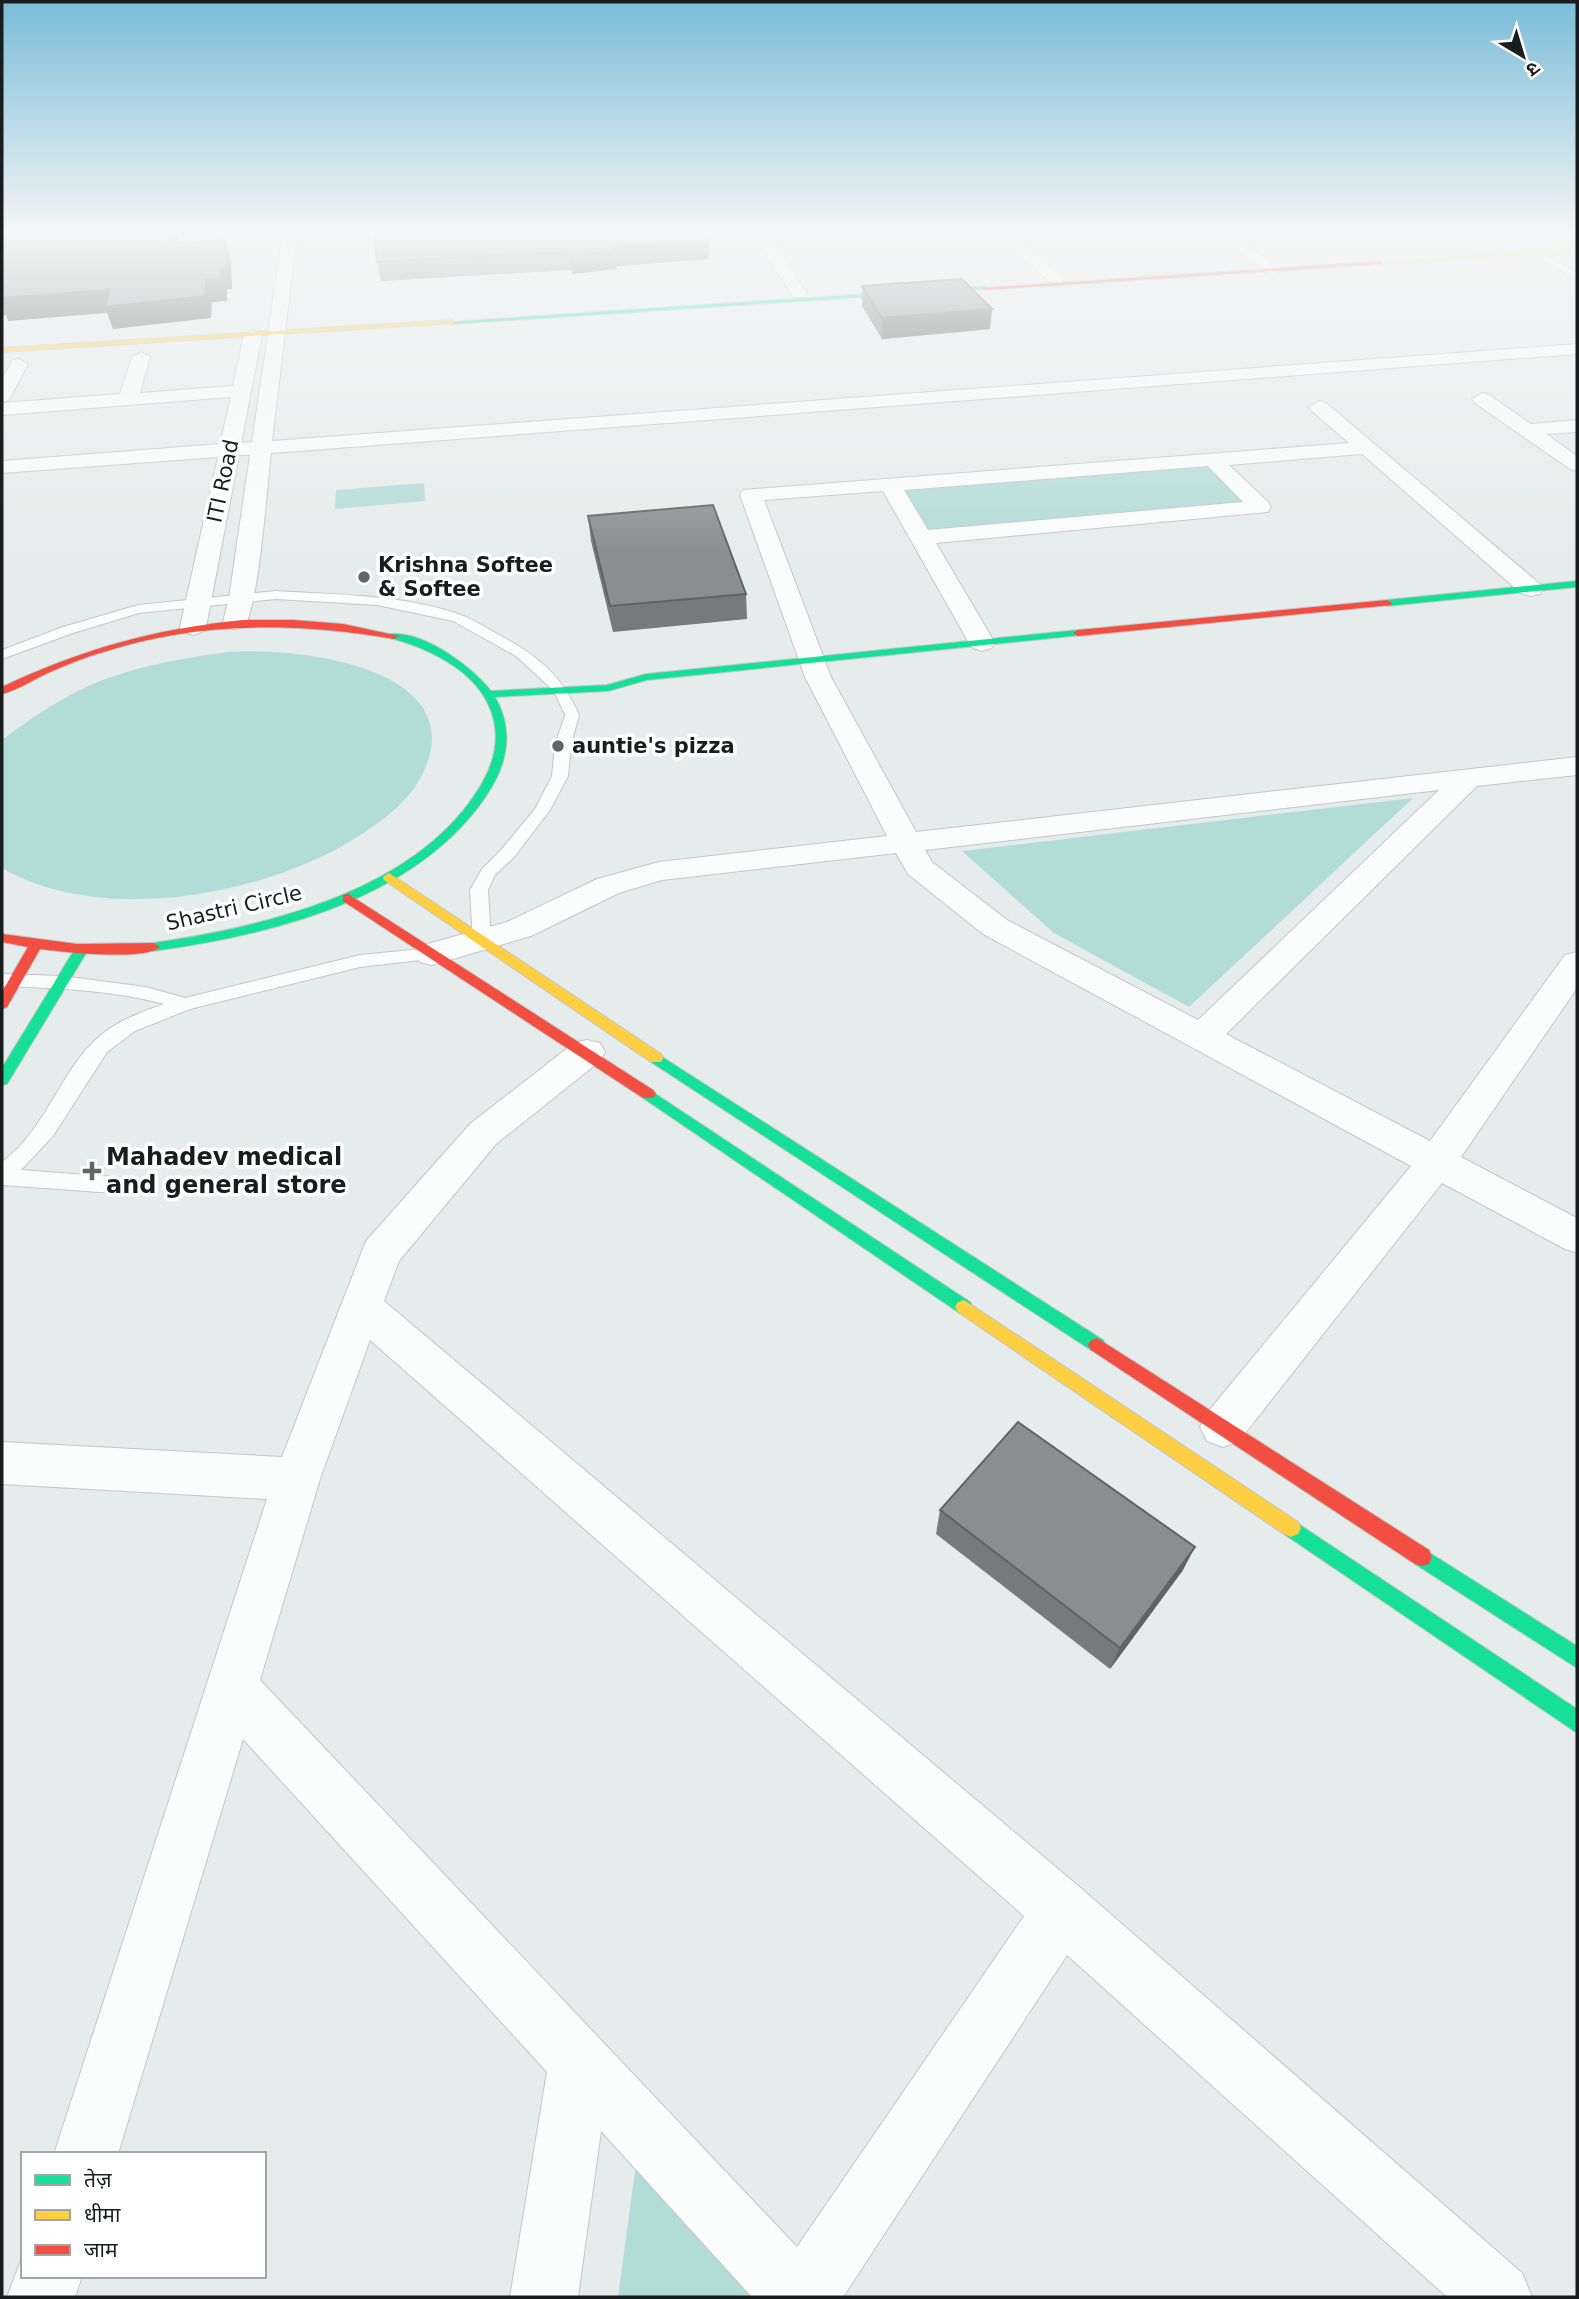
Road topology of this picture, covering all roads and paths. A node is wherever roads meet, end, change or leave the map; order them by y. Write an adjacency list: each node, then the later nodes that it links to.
1 (89, 339): 5 (street)
2 (181, 339): 7 (street)
3 (252, 339): 10 (street, ITI Road)
4 (277, 339): 18 (street, ITI Road)
5 (2, 344)
6 (1577, 349): 18 (street)
7 (2, 350)
8 (141, 357): 13 (street)
9 (19, 364): 11 (street)
10 (241, 391): 13 (street); 20 (street, ITI Road)
11 (2, 396)
12 (1482, 399): 17 (street)
13 (128, 400): 15 (street)
14 (1319, 407): 19 (street)
15 (2, 409)
16 (1577, 426): 17 (street)
17 (1527, 430): 22 (street)
18 (261, 448): 20 (street); 30 (street, ITI Road)
19 (1365, 448): 21 (street); 27 (street)
20 (229, 451): 23 (street); 29 (street, ITI Road)
21 (1212, 459): 24 (street); 25 (street)
22 (1577, 465)
23 (2, 467)
24 (890, 484): 25 (street); 35 (street)
25 (919, 538): 33 (street)
26 (1577, 584): 27 (street)
27 (1531, 589): 33 (street)
28 (1577, 600): 32 (street)
29 (198, 604): 30 (lane); 31 (street, ITI Road); 34 (lane)
30 (238, 610): 31 (street, Shastri Circle); 38 (lane); 39 (street, Shastri Circle)
31 (193, 627): 37 (street, Shastri Circle)
32 (1279, 630)
33 (982, 643): 35 (street)
34 (2, 655)
35 (817, 672): 36 (street); 43 (street)
36 (608, 688): 38 (street); 40 (street)
37 (2, 691)
38 (561, 691): 39 (street); 47 (lane)
39 (489, 694): 44 (street, Shastri Circle)
40 (649, 694)
41 (1577, 766): 42 (street)
42 (1469, 778): 43 (street); 56 (street)
43 (906, 842): 47 (street); 56 (street)
44 (389, 877): 45 (street, Shastri Circle); 47 (street)
45 (348, 898): 49 (street, Shastri Circle); 50 (street)
46 (2, 938): 48 (street, Shastri Circle)
47 (482, 941): 50 (street); 64 (street)
48 (36, 945): 49 (street, Shastri Circle); 52 (street)
49 (80, 950): 53 (street)
50 (432, 954): 54 (lane); 57 (street)
51 (1577, 963): 59 (street)
52 (9, 981): 53 (lane); 55 (street)
53 (62, 982): 54 (lane); 58 (street)
54 (185, 1003): 60 (lane)
55 (2, 1004)
56 (1201, 1038): 59 (street)
57 (587, 1052): 63 (street); 69 (street)
58 (2, 1080)
59 (1436, 1163): 62 (street); 64 (street)
60 (2, 1175): 61 (lane)
61 (141, 1187)
62 (1577, 1237)
63 (361, 1306): 66 (street); 70 (street)
64 (1223, 1427): 67 (street)
65 (2, 1463): 66 (street)
66 (297, 1479): 68 (street)
67 (1577, 1658)
68 (233, 1689): 71 (street); 72 (street)
69 (1577, 1722)
70 (1062, 1911): 76 (street); 77 (street)
71 (579, 2064): 75 (street); 76 (street)
72 (87, 2152)
73 (46, 2278): 74 (street)
74 (41, 2297)
75 (544, 2297)
76 (801, 2297)
77 (1498, 2297)

